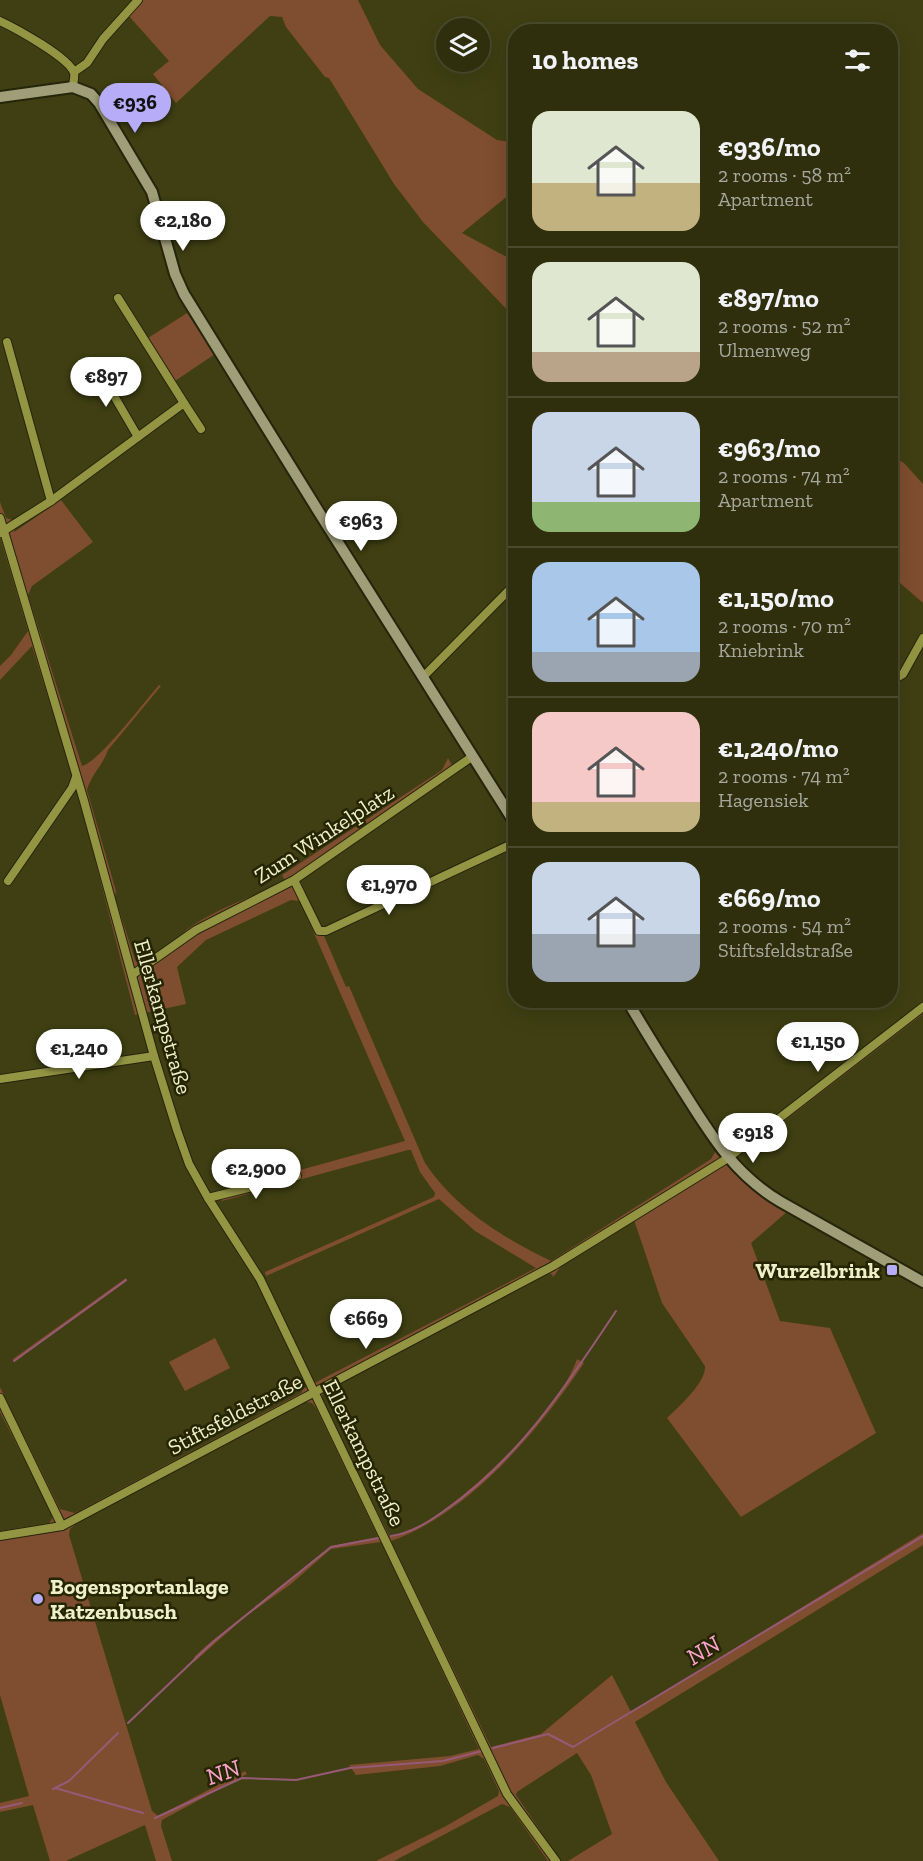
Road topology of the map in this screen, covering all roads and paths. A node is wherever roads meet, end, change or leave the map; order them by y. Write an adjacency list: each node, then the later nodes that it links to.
1 (138, 0): 3 (street)
2 (0, 21): 3 (street)
3 (74, 72): 4 (street)
4 (73, 87): 5 (main road); 17 (main road)
5 (0, 97)
6 (118, 298): 9 (street)
7 (7, 342): 12 (street)
8 (96, 366): 11 (street)
9 (184, 403): 10 (street); 11 (street)
10 (201, 429)
11 (138, 437): 12 (street)
12 (51, 501): 14 (street)
13 (0, 518): 14 (street, Ellerkampstraße)
14 (2, 532): 20 (street, Ellerkampstraße)
15 (508, 591): 17 (street)
16 (923, 638): 18 (street)
17 (423, 677): 19 (main road)
18 (898, 677)
19 (473, 756): 21 (main road); 23 (street, Zum Winkelplatz)
20 (76, 777): 24 (street); 25 (street, Ellerkampstraße)
21 (508, 812)
22 (508, 846): 23 (street)
23 (294, 880): 25 (street, Zum Winkelplatz)
24 (8, 881)
25 (132, 975): 28 (street, Ellerkampstraße)
26 (923, 1007): 30 (street, Stiftsfeldstraße)
27 (632, 1008): 30 (main road)
28 (154, 1056): 29 (street); 32 (street, Ellerkampstraße)
29 (0, 1079)
30 (728, 1158): 33 (main road); 34 (street, Stiftsfeldstraße)
31 (297, 1176): 32 (street)
32 (208, 1198): 34 (street, Ellerkampstraße)
33 (923, 1282)
34 (314, 1392): 36 (street, Stiftsfeldstraße); 38 (street, Ellerkampstraße)
35 (0, 1398): 36 (street)
36 (62, 1526): 37 (street, Stiftsfeldstraße)
37 (0, 1536)
38 (556, 1861)

